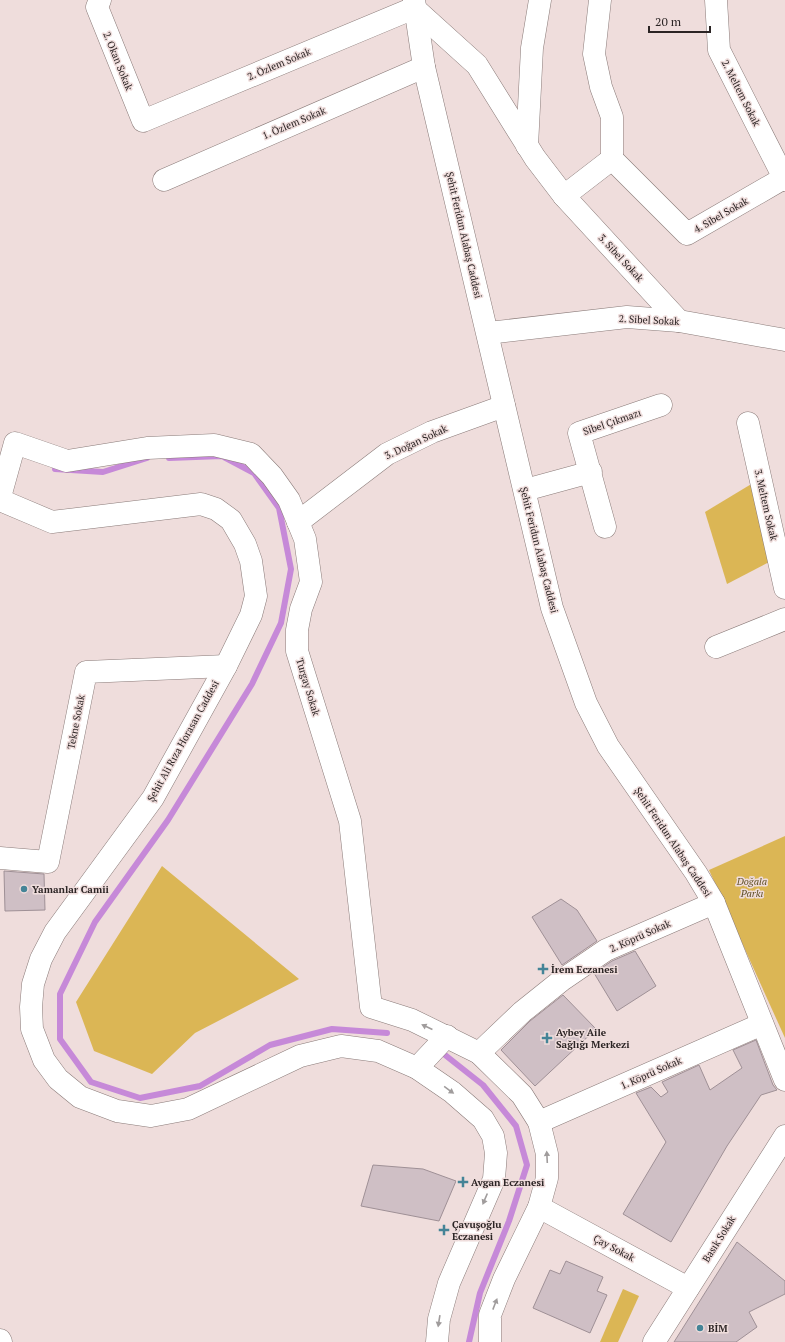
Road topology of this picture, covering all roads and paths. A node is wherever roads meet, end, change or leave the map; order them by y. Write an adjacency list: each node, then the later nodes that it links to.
1 (100, 0): 7 (street, 2. Okan Sokak)
2 (540, 0): 8 (street)
3 (600, 0): 9 (street)
4 (716, 0): 10 (street, 2. Meltem Sokak)
5 (414, 4): 6 (street, Şehit Feridun Alabaş Caddesi); 7 (street, 2. Özlem Sokak); 8 (street, 3. Sibel Sokak)
6 (424, 67): 11 (street, 1. Özlem Sokak); 14 (street, Şehit Feridun Alabaş Caddesi)
7 (143, 121)
8 (527, 146): 12 (street, 3. Sibel Sokak)
9 (612, 159): 10 (street, 4. Sibel Sokak); 12 (street)
10 (785, 179)
11 (164, 180)
12 (564, 196): 13 (street, 3. Sibel Sokak)
13 (679, 321): 14 (street, 2. Sibel Sokak); 15 (street, 2. Sibel Sokak)
14 (488, 333): 17 (street, Şehit Feridun Alabaş Caddesi)
15 (785, 340)
16 (661, 405): 19 (street, Sibel Çıkmazı)
17 (504, 406): 20 (street, Şehit Feridun Alabaş Caddesi); 23 (street, 3. Doğan Sokak)
18 (748, 423): 25 (street, 3. Meltem Sokak)
19 (591, 472): 20 (street); 24 (street)
20 (525, 490): 30 (street, Şehit Feridun Alabaş Caddesi)
21 (0, 497): 23 (street, Turgay Sokak)
22 (0, 500): 28 (street, Şehit Ali Rıza Horasan Caddesi)
23 (298, 522): 32 (street, Turgay Sokak, one-way to 23)
24 (605, 527)
25 (785, 588)
26 (785, 619): 27 (street)
27 (716, 647)
28 (226, 666): 29 (street, Tekne Sokak); 34 (street, Şehit Ali Rıza Horasan Caddesi)
29 (0, 858)
30 (714, 903): 31 (street, Şehit Feridun Alabaş Caddesi); 33 (street, 2. Köprü Sokak)
31 (762, 1024): 35 (street, Şehit Feridun Alabaş Caddesi); 36 (street, 1. Köprü Sokak)
32 (447, 1036): 33 (street); 34 (street)
33 (479, 1053): 36 (street)
34 (417, 1068): 40 (street, Şehit Ali Rıza Horasan Caddesi, one-way to 40)
35 (785, 1080)
36 (539, 1122): 38 (street, one-way to 36)
37 (785, 1136): 39 (street, Basık Sokak)
38 (539, 1207): 39 (street, Çay Sokak); 41 (street, one-way to 38)
39 (688, 1288): 42 (street, Basık Sokak)
40 (437, 1342)
41 (490, 1342)
42 (654, 1342)

